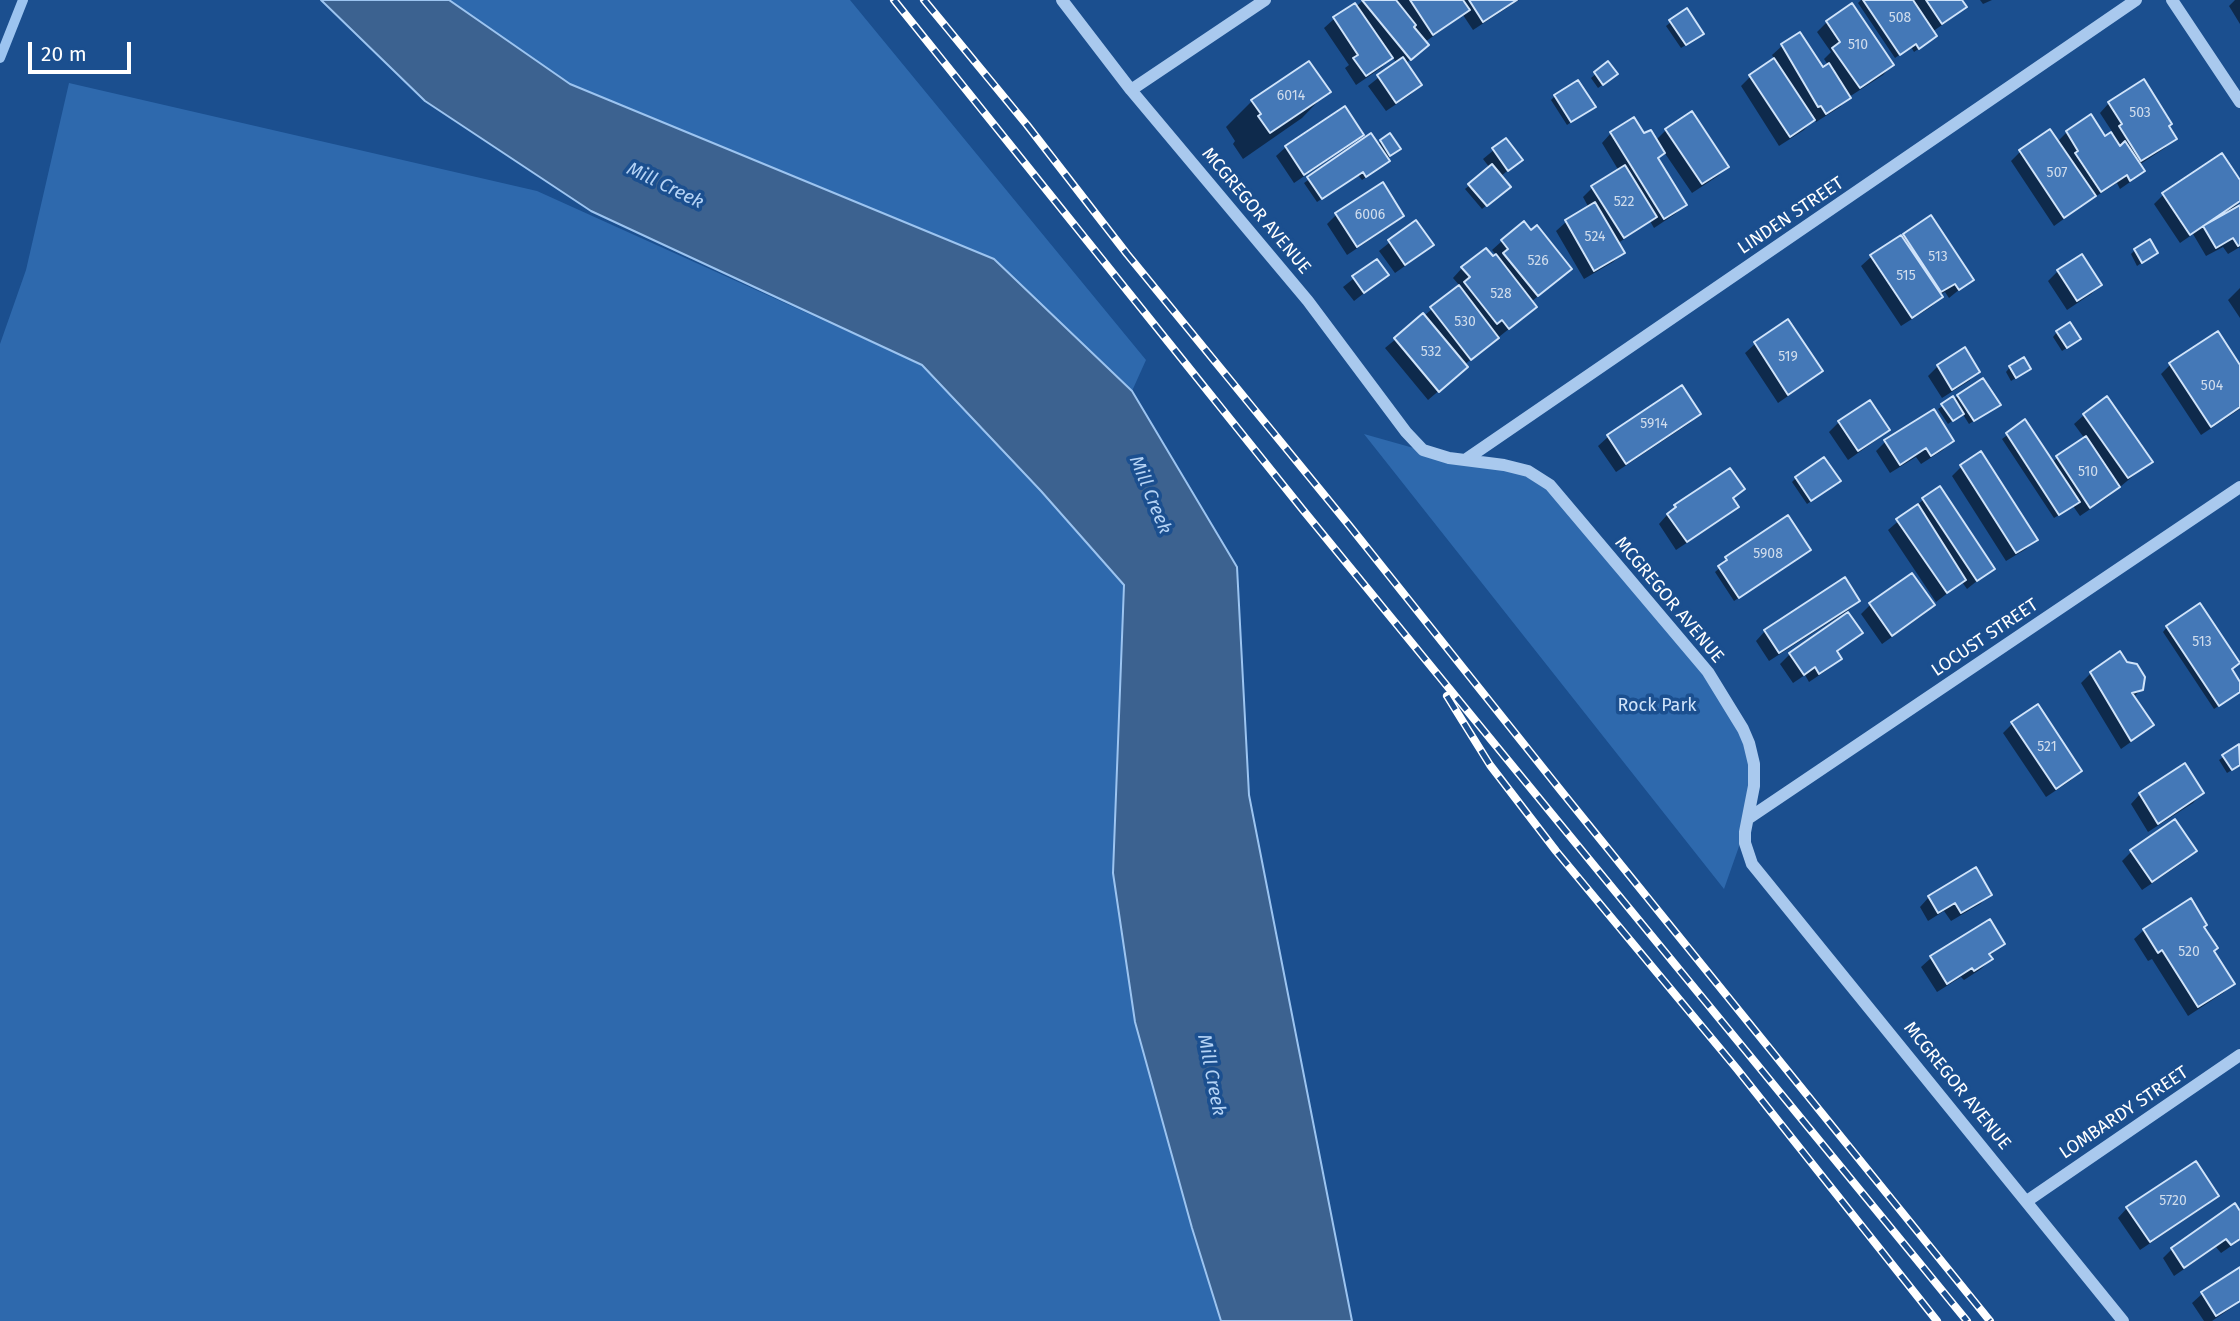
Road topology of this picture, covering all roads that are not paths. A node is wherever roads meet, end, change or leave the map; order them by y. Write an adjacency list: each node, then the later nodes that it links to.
1 (1062, 0): 5 (street, MCGREGOR AVENUE)
2 (1265, 0): 5 (street)
3 (2136, 0): 7 (street, LINDEN STREET)
4 (2172, 0): 6 (street)
5 (1131, 90): 7 (street, MCGREGOR AVENUE)
6 (2240, 102)
7 (1465, 460): 9 (street, MCGREGOR AVENUE)
8 (2240, 487): 9 (street, LOCUST STREET)
9 (1749, 818): 11 (street, MCGREGOR AVENUE)
10 (2240, 1055): 11 (street, LOMBARDY STREET)
11 (2027, 1200): 12 (street, MCGREGOR AVENUE)
12 (2123, 1321)

